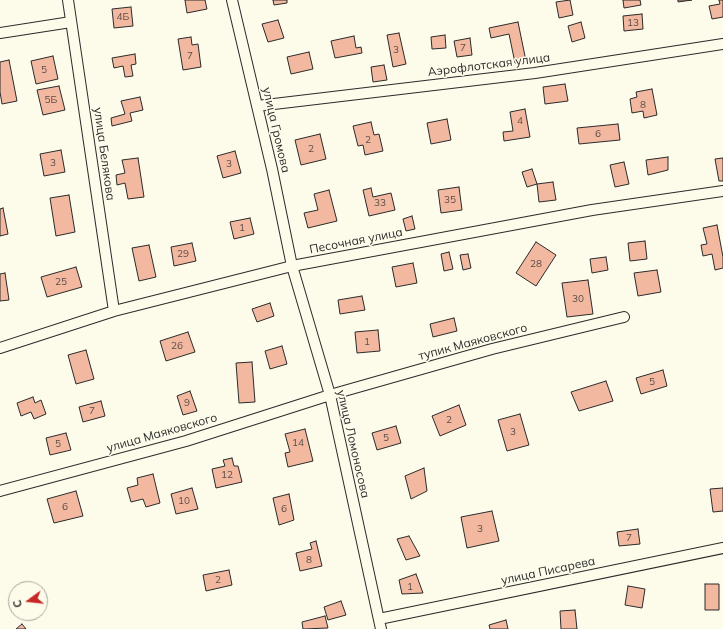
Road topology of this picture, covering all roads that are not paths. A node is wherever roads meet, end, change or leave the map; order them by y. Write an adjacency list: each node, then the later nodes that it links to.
1 (68, 0): 3 (street, улица Белякова)
2 (232, 0): 6 (street, улица Громова)
3 (71, 22): 4 (street); 9 (street, улица Белякова)
4 (0, 33)
5 (723, 44): 6 (street, Аэрофлотская улица)
6 (257, 106): 8 (street, улица Громова)
7 (723, 191): 8 (street, Песочная улица)
8 (292, 266): 9 (street, Песочная улица); 12 (street, улица Ломоносова)
9 (114, 311): 11 (street, Песочная улица)
10 (624, 318): 12 (street, тупик Маяковского)
11 (0, 348)
12 (330, 396): 13 (street, улица Маяковского); 15 (street, улица Ломоносова)
13 (0, 491)
14 (723, 548): 15 (street, улица Писарева)
15 (379, 619): 16 (street, улица Ломоносова)
16 (381, 629)

